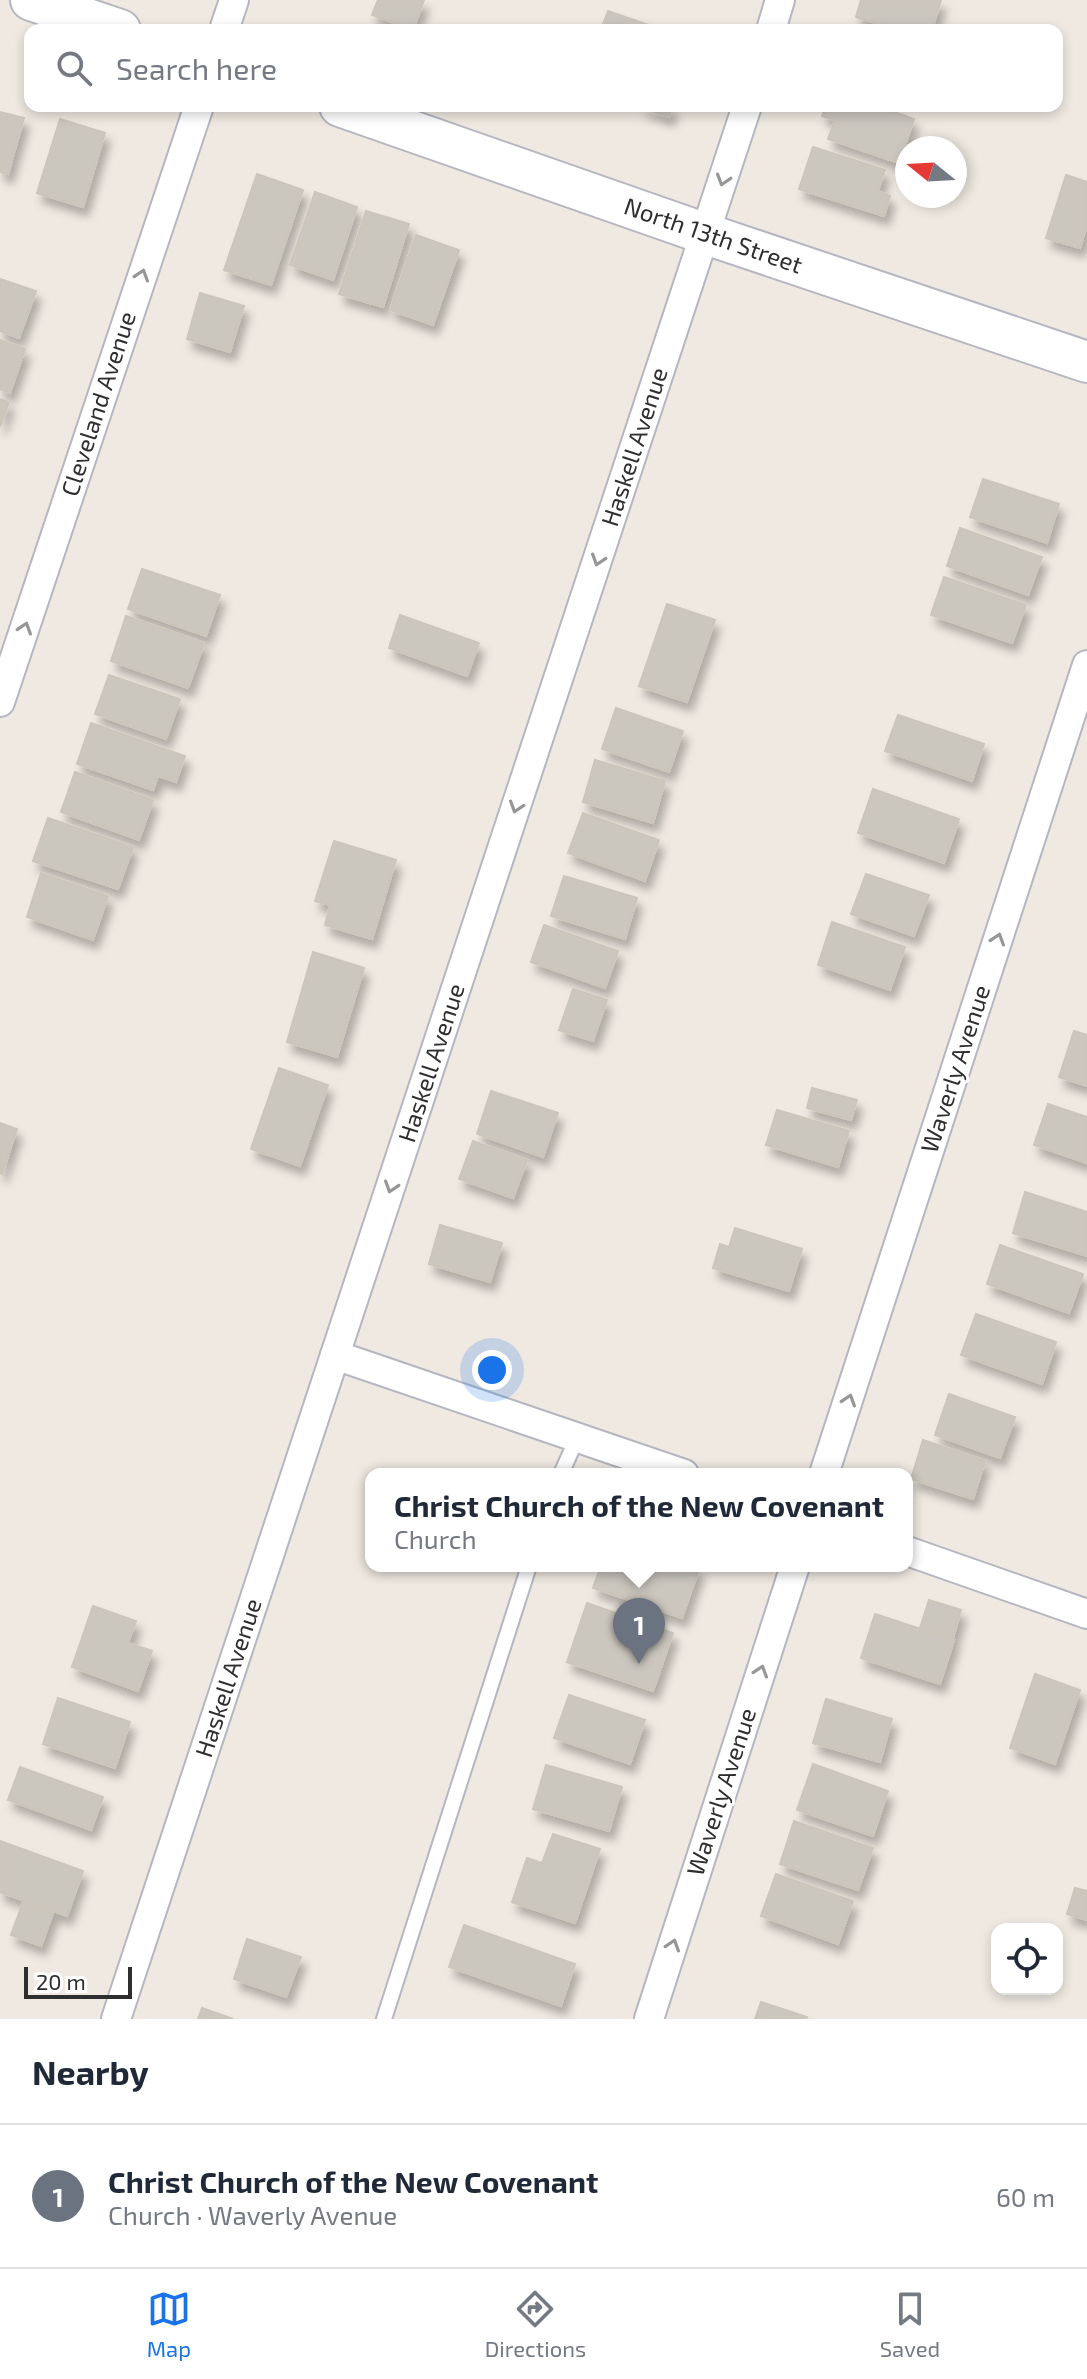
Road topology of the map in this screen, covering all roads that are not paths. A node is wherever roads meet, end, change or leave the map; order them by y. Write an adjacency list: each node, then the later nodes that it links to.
1 (31, 0): 4 (street)
2 (234, 0): 5 (street)
3 (780, 0): 6 (street)
4 (102, 24)
5 (226, 24)
6 (773, 24)
7 (197, 112): 13 (street, Cleveland Avenue, one-way to 7)
8 (357, 112): 10 (street, North 13th Street)
9 (745, 112): 10 (street, Haskell Avenue, one-way to 10)
10 (706, 234): 11 (street, North 13th Street); 14 (street, Haskell Avenue, one-way to 14)
11 (1087, 362)
12 (1087, 665): 18 (street, Waverly Avenue, one-way to 12)
13 (0, 702)
14 (335, 1355): 15 (street); 23 (street, Haskell Avenue)
15 (577, 1438): 16 (lane); 17 (street)
16 (564, 1468)
17 (666, 1468)
18 (826, 1468)
19 (913, 1553): 22 (street)
20 (527, 1572): 24 (lane)
21 (793, 1572): 25 (street, Waverly Avenue, one-way to 21)
22 (1087, 1614)
23 (116, 2019)
24 (384, 2019)
25 (649, 2019)

